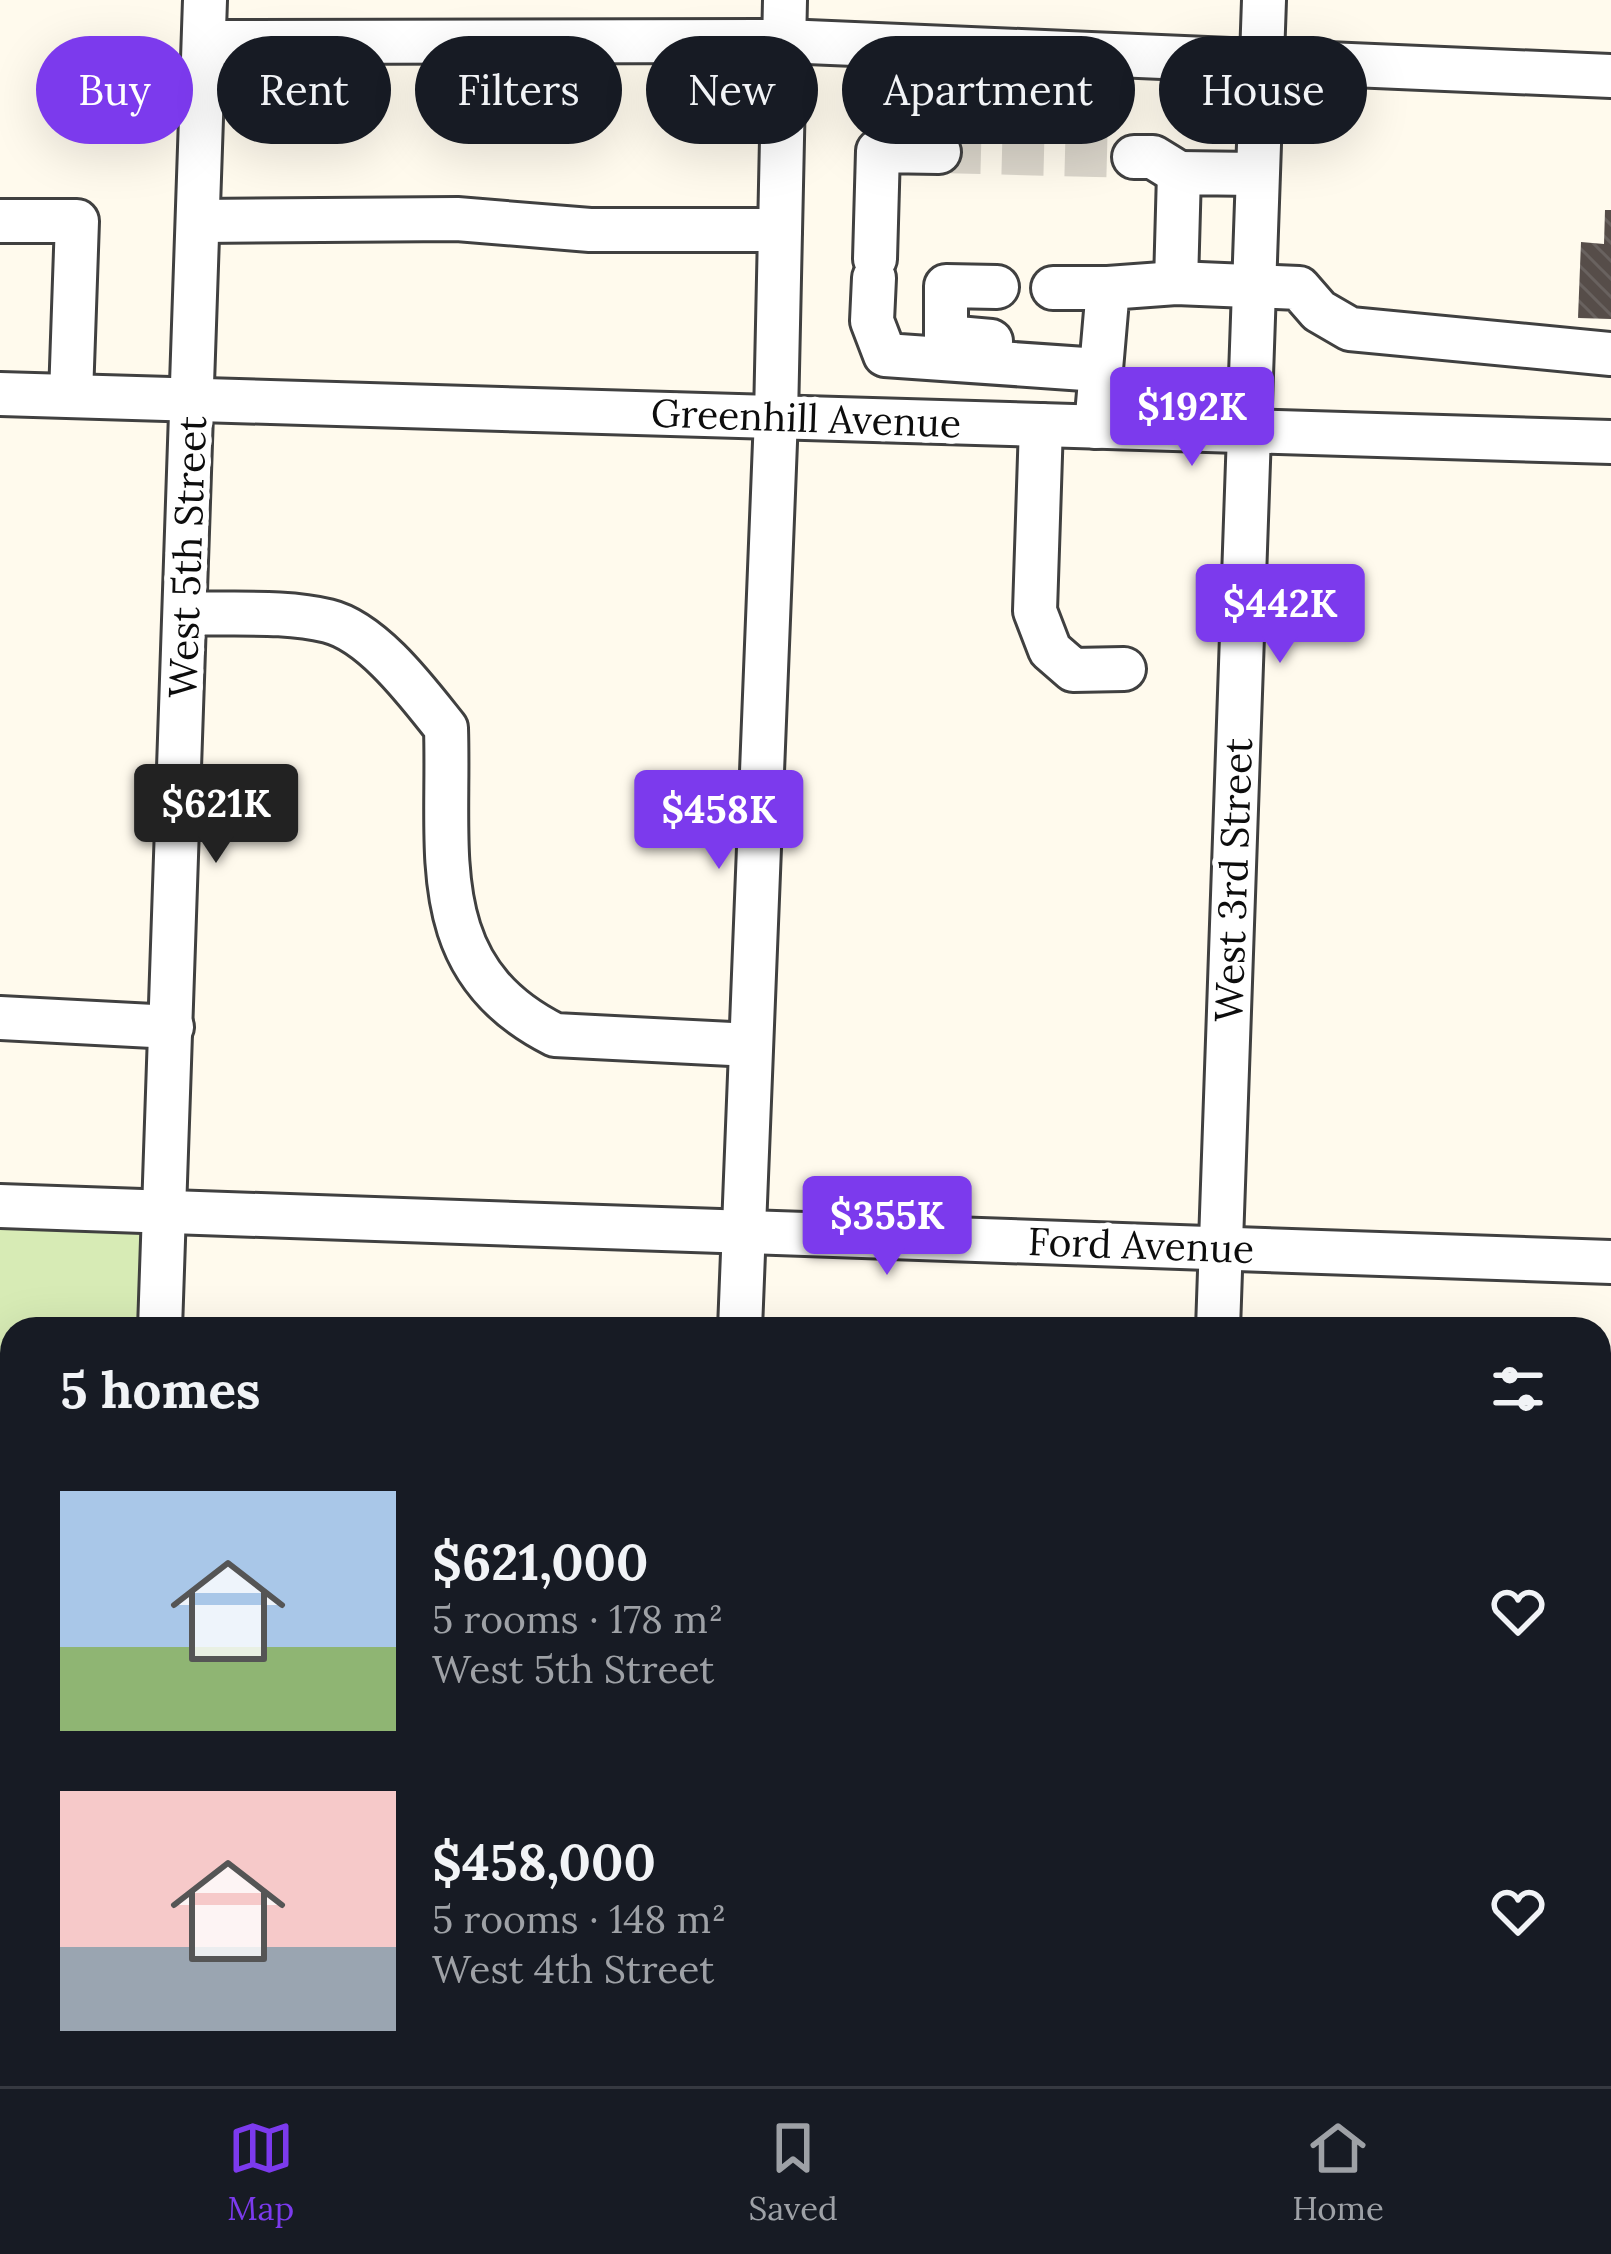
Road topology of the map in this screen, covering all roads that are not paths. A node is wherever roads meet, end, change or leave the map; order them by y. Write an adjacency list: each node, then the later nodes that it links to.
1 (1264, 0): 4 (street, West 3rd Street)
2 (204, 21): 3 (street); 14 (street, West 5th Street)
3 (784, 21): 5 (street); 15 (street)
4 (1263, 36)
5 (1159, 52)
6 (1367, 65): 7 (street)
7 (1611, 76)
8 (1258, 144): 12 (street, West 3rd Street)
9 (939, 152): 22 (street)
10 (1134, 157): 11 (street)
11 (1179, 173): 12 (street); 16 (street)
12 (1256, 174): 17 (street, West 3rd Street)
13 (0, 221): 25 (street)
14 (198, 221): 15 (street); 26 (street, West 5th Street)
15 (780, 230): 27 (street)
16 (1176, 283): 17 (street); 20 (street)
17 (1252, 285): 21 (street); 30 (street, West 3rd Street)
18 (997, 287): 22 (street)
19 (1053, 288): 20 (street)
20 (1108, 288): 23 (street)
21 (1611, 355)
22 (1056, 366): 23 (street)
23 (1100, 370): 29 (street)
24 (0, 394): 25 (street, Greenhill Avenue)
25 (71, 396): 26 (street, Greenhill Avenue)
26 (193, 400): 27 (street, Greenhill Avenue); 32 (street, West 5th Street)
27 (776, 417): 28 (street, Greenhill Avenue); 36 (street)
28 (1041, 425): 29 (street, Greenhill Avenue); 33 (street)
29 (1096, 427): 30 (street, Greenhill Avenue)
30 (1249, 432): 31 (street, Greenhill Avenue); 40 (street, West 3rd Street)
31 (1611, 442)
32 (186, 613): 35 (street, West 5th Street); 36 (street)
33 (1124, 669)
34 (0, 1018): 35 (street)
35 (172, 1027): 38 (street, West 5th Street)
36 (752, 1045): 39 (street)
37 (0, 1206): 38 (street, Ford Avenue)
38 (166, 1214): 39 (street, Ford Avenue); 42 (street, West 5th Street)
39 (744, 1235): 40 (street, Ford Avenue); 43 (street)
40 (1221, 1247): 41 (street, Ford Avenue); 44 (street, West 3rd Street)
41 (1611, 1262)
42 (161, 1317)
43 (741, 1317)
44 (1218, 1317)

